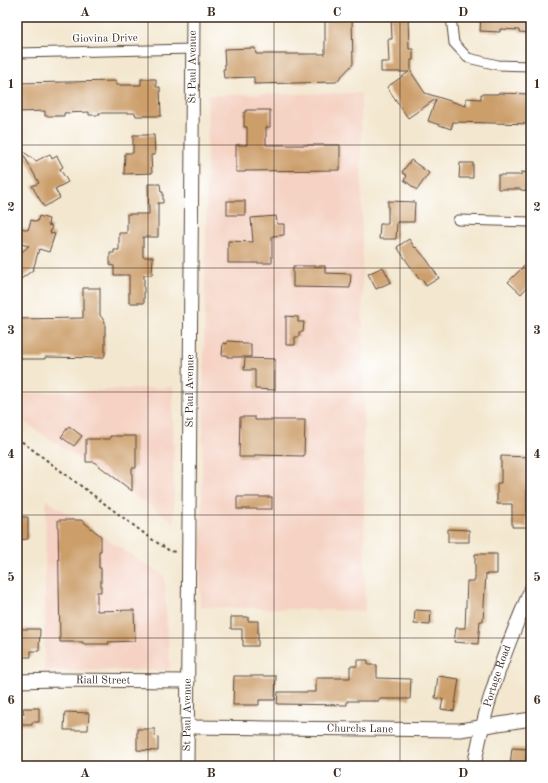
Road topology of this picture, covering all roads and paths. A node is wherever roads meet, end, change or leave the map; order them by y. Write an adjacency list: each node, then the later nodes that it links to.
1 (193, 17): 3 (main road, St Paul Avenue)
2 (451, 17): 5 (street)
3 (193, 49): 4 (street, Giovina Drive); 9 (main road, St Paul Avenue)
4 (17, 53)
5 (531, 66)
6 (458, 220): 7 (street)
7 (531, 222)
8 (17, 438): 9 (path)
9 (188, 556): 12 (main road, St Paul Avenue)
10 (531, 589): 15 (main road, Portage Road)
11 (17, 681): 12 (main road, Riall Street)
12 (188, 681): 14 (main road, St Paul Avenue)
13 (531, 719): 15 (main road, Churchs Lane)
14 (188, 727): 15 (main road, Churchs Lane); 16 (main road, St Paul Avenue)
15 (482, 727): 17 (main road, Portage Road)
16 (187, 766)
17 (474, 766)

